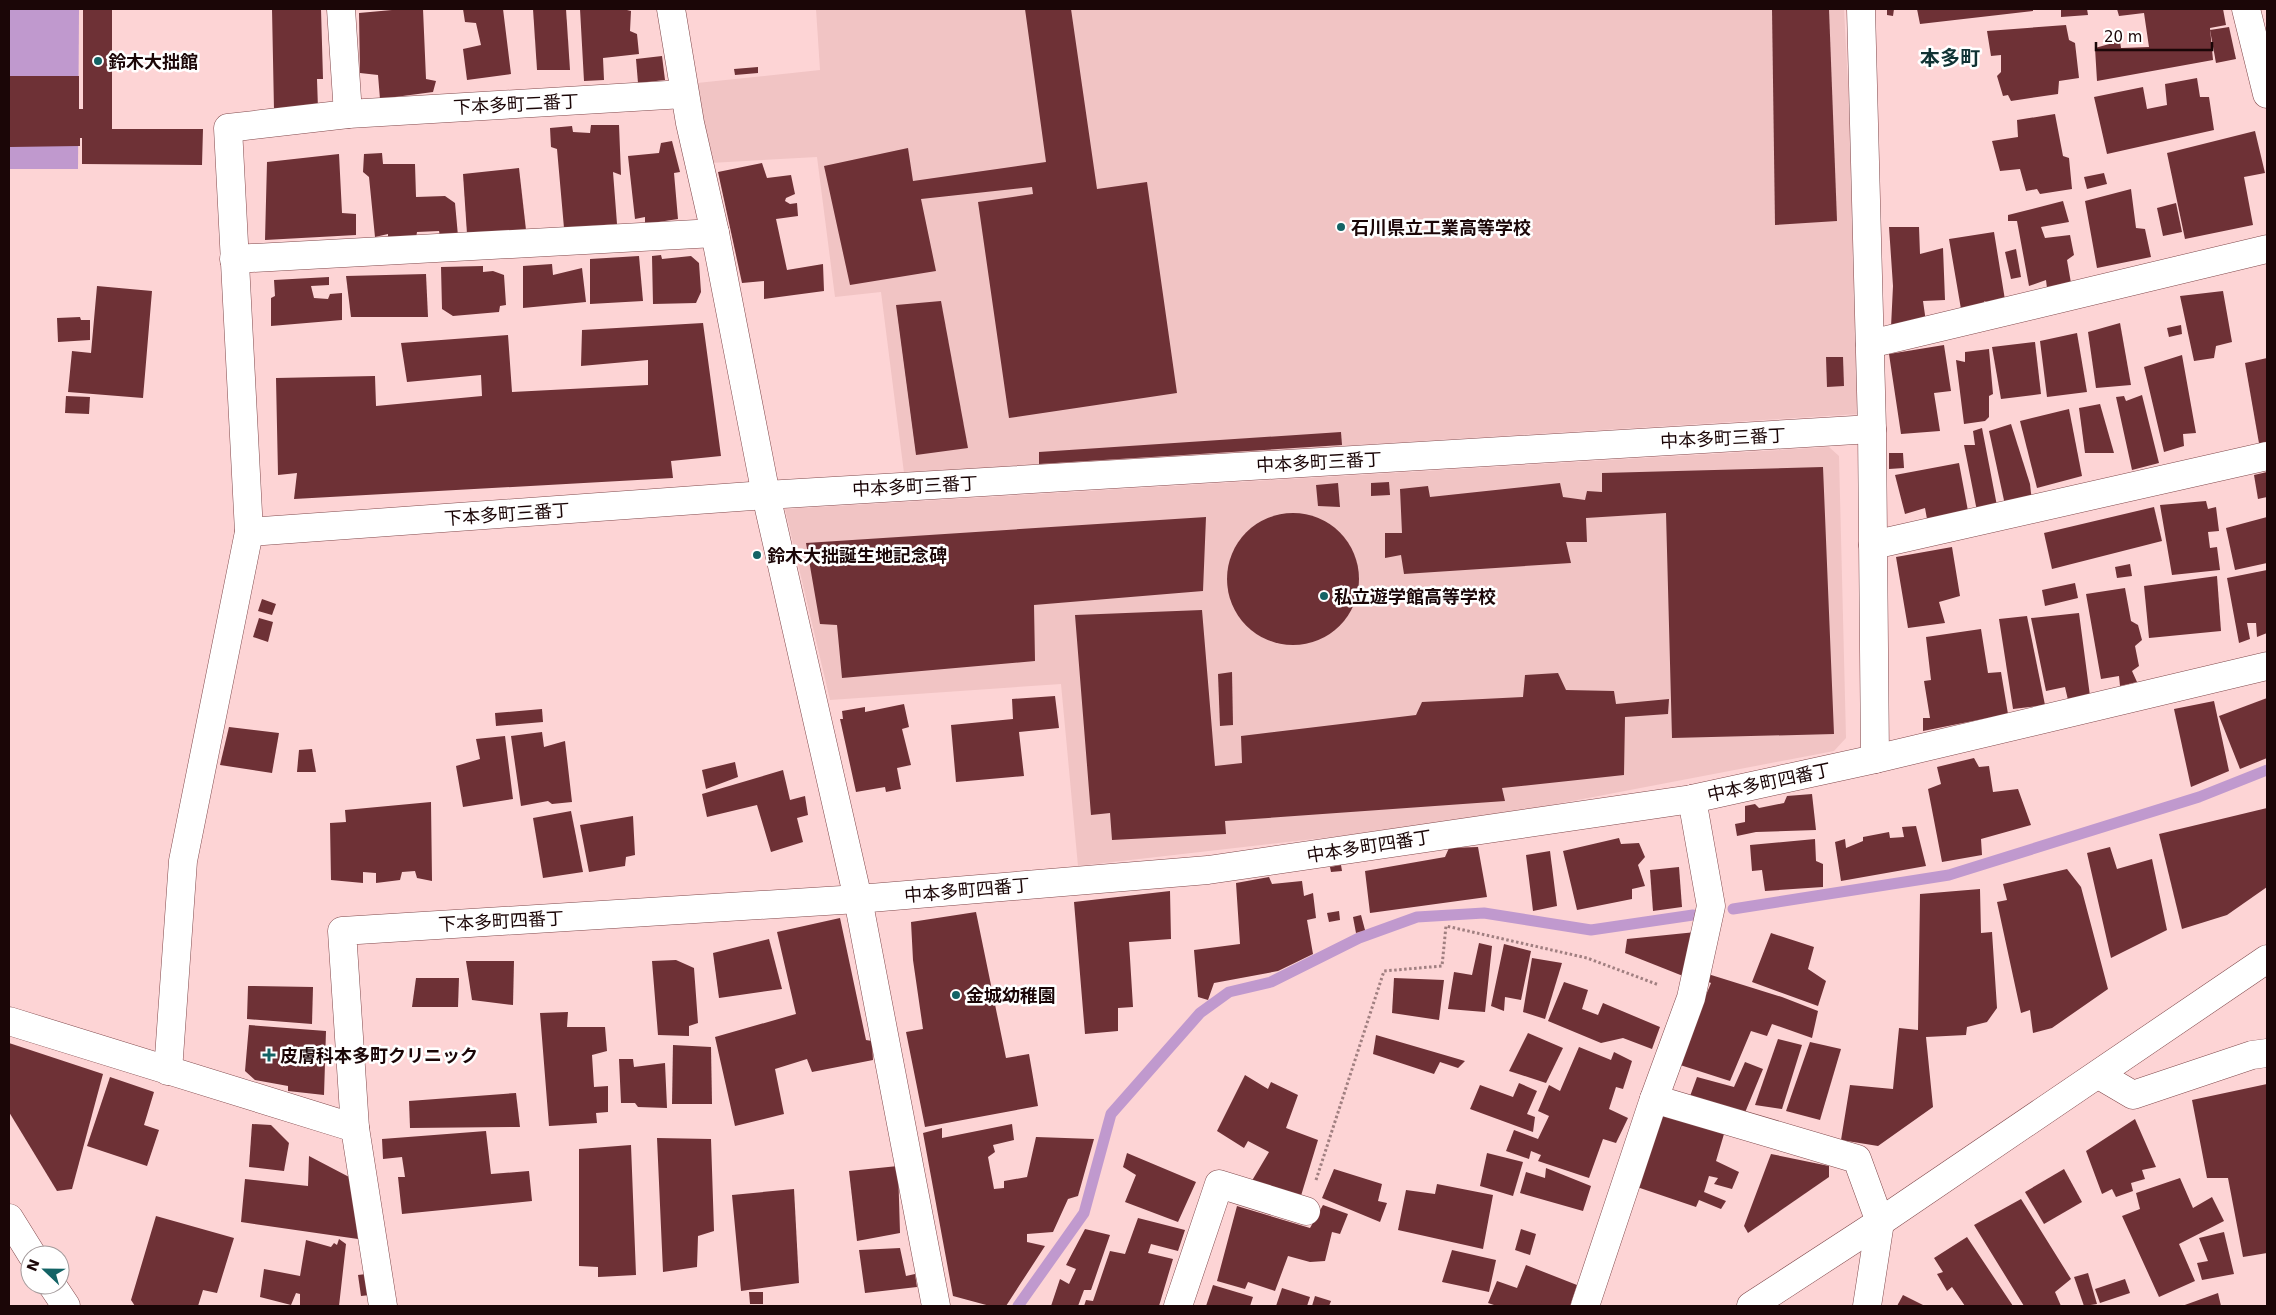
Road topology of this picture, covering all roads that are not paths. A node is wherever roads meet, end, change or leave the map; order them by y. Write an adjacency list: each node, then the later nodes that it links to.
1 (341, 9): 7 (street)
2 (672, 9): 5 (street)
3 (1861, 9): 11 (street)
4 (2246, 9): 6 (street)
5 (684, 94): 7 (street, 下本多町二番丁); 8 (street)
6 (2267, 94)
7 (348, 114): 10 (street, 下本多町二番丁)
8 (715, 234): 10 (street); 14 (street)
9 (2267, 249): 11 (street)
10 (234, 260): 15 (street)
11 (1870, 344): 12 (street)
12 (1872, 429): 14 (street, 中本多町三番丁); 16 (street)
13 (2267, 456): 16 (street)
14 (766, 495): 15 (street, 下本多町三番丁); 20 (street)
15 (249, 532): 24 (street)
16 (1874, 545): 18 (street)
17 (2267, 666): 18 (street, 中本多町四番丁)
18 (1875, 759): 19 (street, 中本多町四番丁)
19 (1692, 799): 20 (street, 中本多町四番丁); 26 (street)
20 (858, 899): 27 (street, 下本多町四番丁); 35 (street)
21 (2267, 960): 25 (street)
22 (9, 1022): 24 (street)
23 (2267, 1053): 25 (street)
24 (168, 1071): 27 (street)
25 (2099, 1075): 30 (street)
26 (1654, 1099): 30 (street); 37 (street)
27 (355, 1128): 34 (street)
28 (1306, 1211): 36 (street)
29 (9, 1218): 31 (street)
30 (1880, 1222): 38 (street); 39 (street)
31 (26, 1245)
32 (59, 1295): 33 (street)
33 (66, 1306)
34 (383, 1306)
35 (936, 1306)
36 (1178, 1306)
37 (1585, 1306)
38 (1751, 1306)
39 (1866, 1306)

